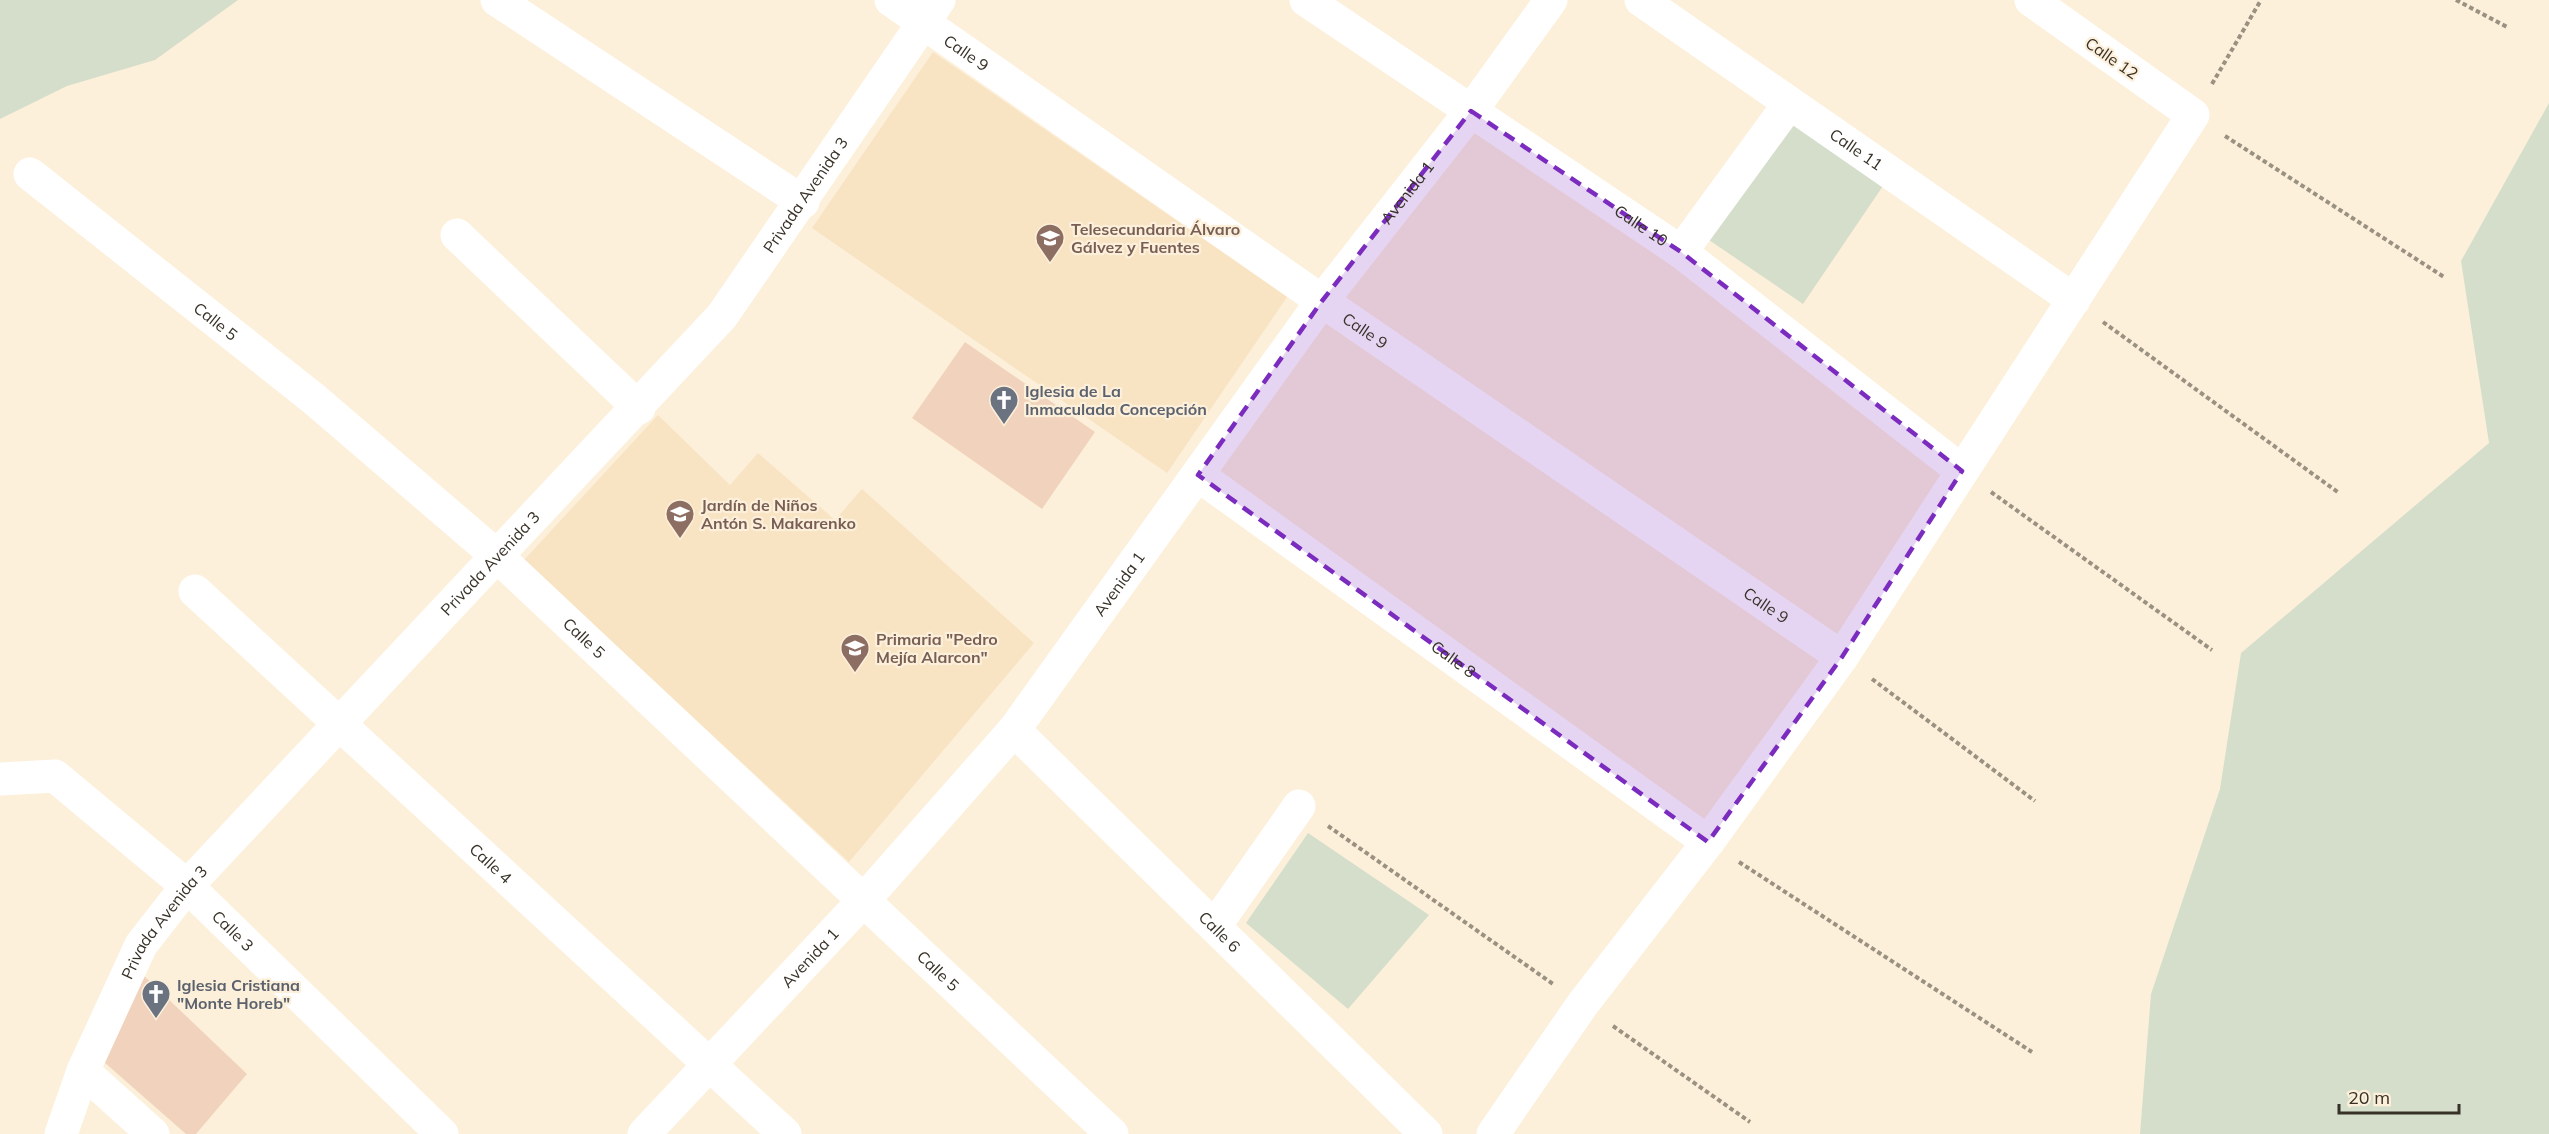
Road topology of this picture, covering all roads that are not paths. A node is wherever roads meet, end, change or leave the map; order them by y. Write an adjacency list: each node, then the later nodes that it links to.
1 (497, 0): 11 (street)
2 (891, 0): 7 (street, Calle 9)
3 (1306, 0): 9 (street, Calle 10)
4 (1551, 0): 9 (street, Avenida 1)
5 (1641, 0): 8 (street, Calle 11)
6 (2031, 0): 14 (street, Calle 12)
7 (932, 11): 11 (street, Privada Avenida 3); 15 (street, Calle 9)
8 (1790, 104): 13 (street); 14 (street, Calle 11)
9 (1471, 111): 13 (street, Calle 10); 15 (street, Avenida 1)
10 (30, 174): 19 (street, Calle 5)
11 (803, 202): 16 (street, Privada Avenida 3)
12 (457, 236): 16 (street)
13 (1681, 252): 17 (street, Calle 10)
14 (2074, 300): 17 (street)
15 (1322, 301): 18 (street, Avenida 1); 21 (street, Calle 9)
16 (639, 408): 19 (street, Privada Avenida 3)
17 (1962, 471): 21 (street)
18 (1198, 475): 23 (street, Avenida 1); 26 (street, Calle 8)
19 (497, 556): 22 (street, Privada Avenida 3); 28 (street, Calle 5)
20 (195, 591): 22 (street, Calle 4)
21 (1842, 657): 26 (street)
22 (341, 723): 27 (street, Privada Avenida 3); 30 (street, Calle 4)
23 (1014, 730): 28 (street, Avenida 1); 29 (street, Calle 6)
24 (0, 779): 27 (street, Calle 3)
25 (1299, 806): 29 (street)
26 (1708, 842): 39 (street)
27 (187, 886): 31 (street, Privada Avenida 3); 34 (street, Calle 3)
28 (864, 900): 30 (street, Avenida 1); 37 (street, Calle 5)
29 (1215, 926): 38 (street, Calle 6)
30 (709, 1063): 35 (street, Avenida 1); 36 (street, Calle 4)
31 (83, 1071): 32 (street, Privada Avenida 3); 33 (street)
32 (61, 1134)
33 (153, 1134)
34 (442, 1134)
35 (644, 1134)
36 (785, 1134)
37 (1112, 1134)
38 (1426, 1134)
39 (1493, 1134)

